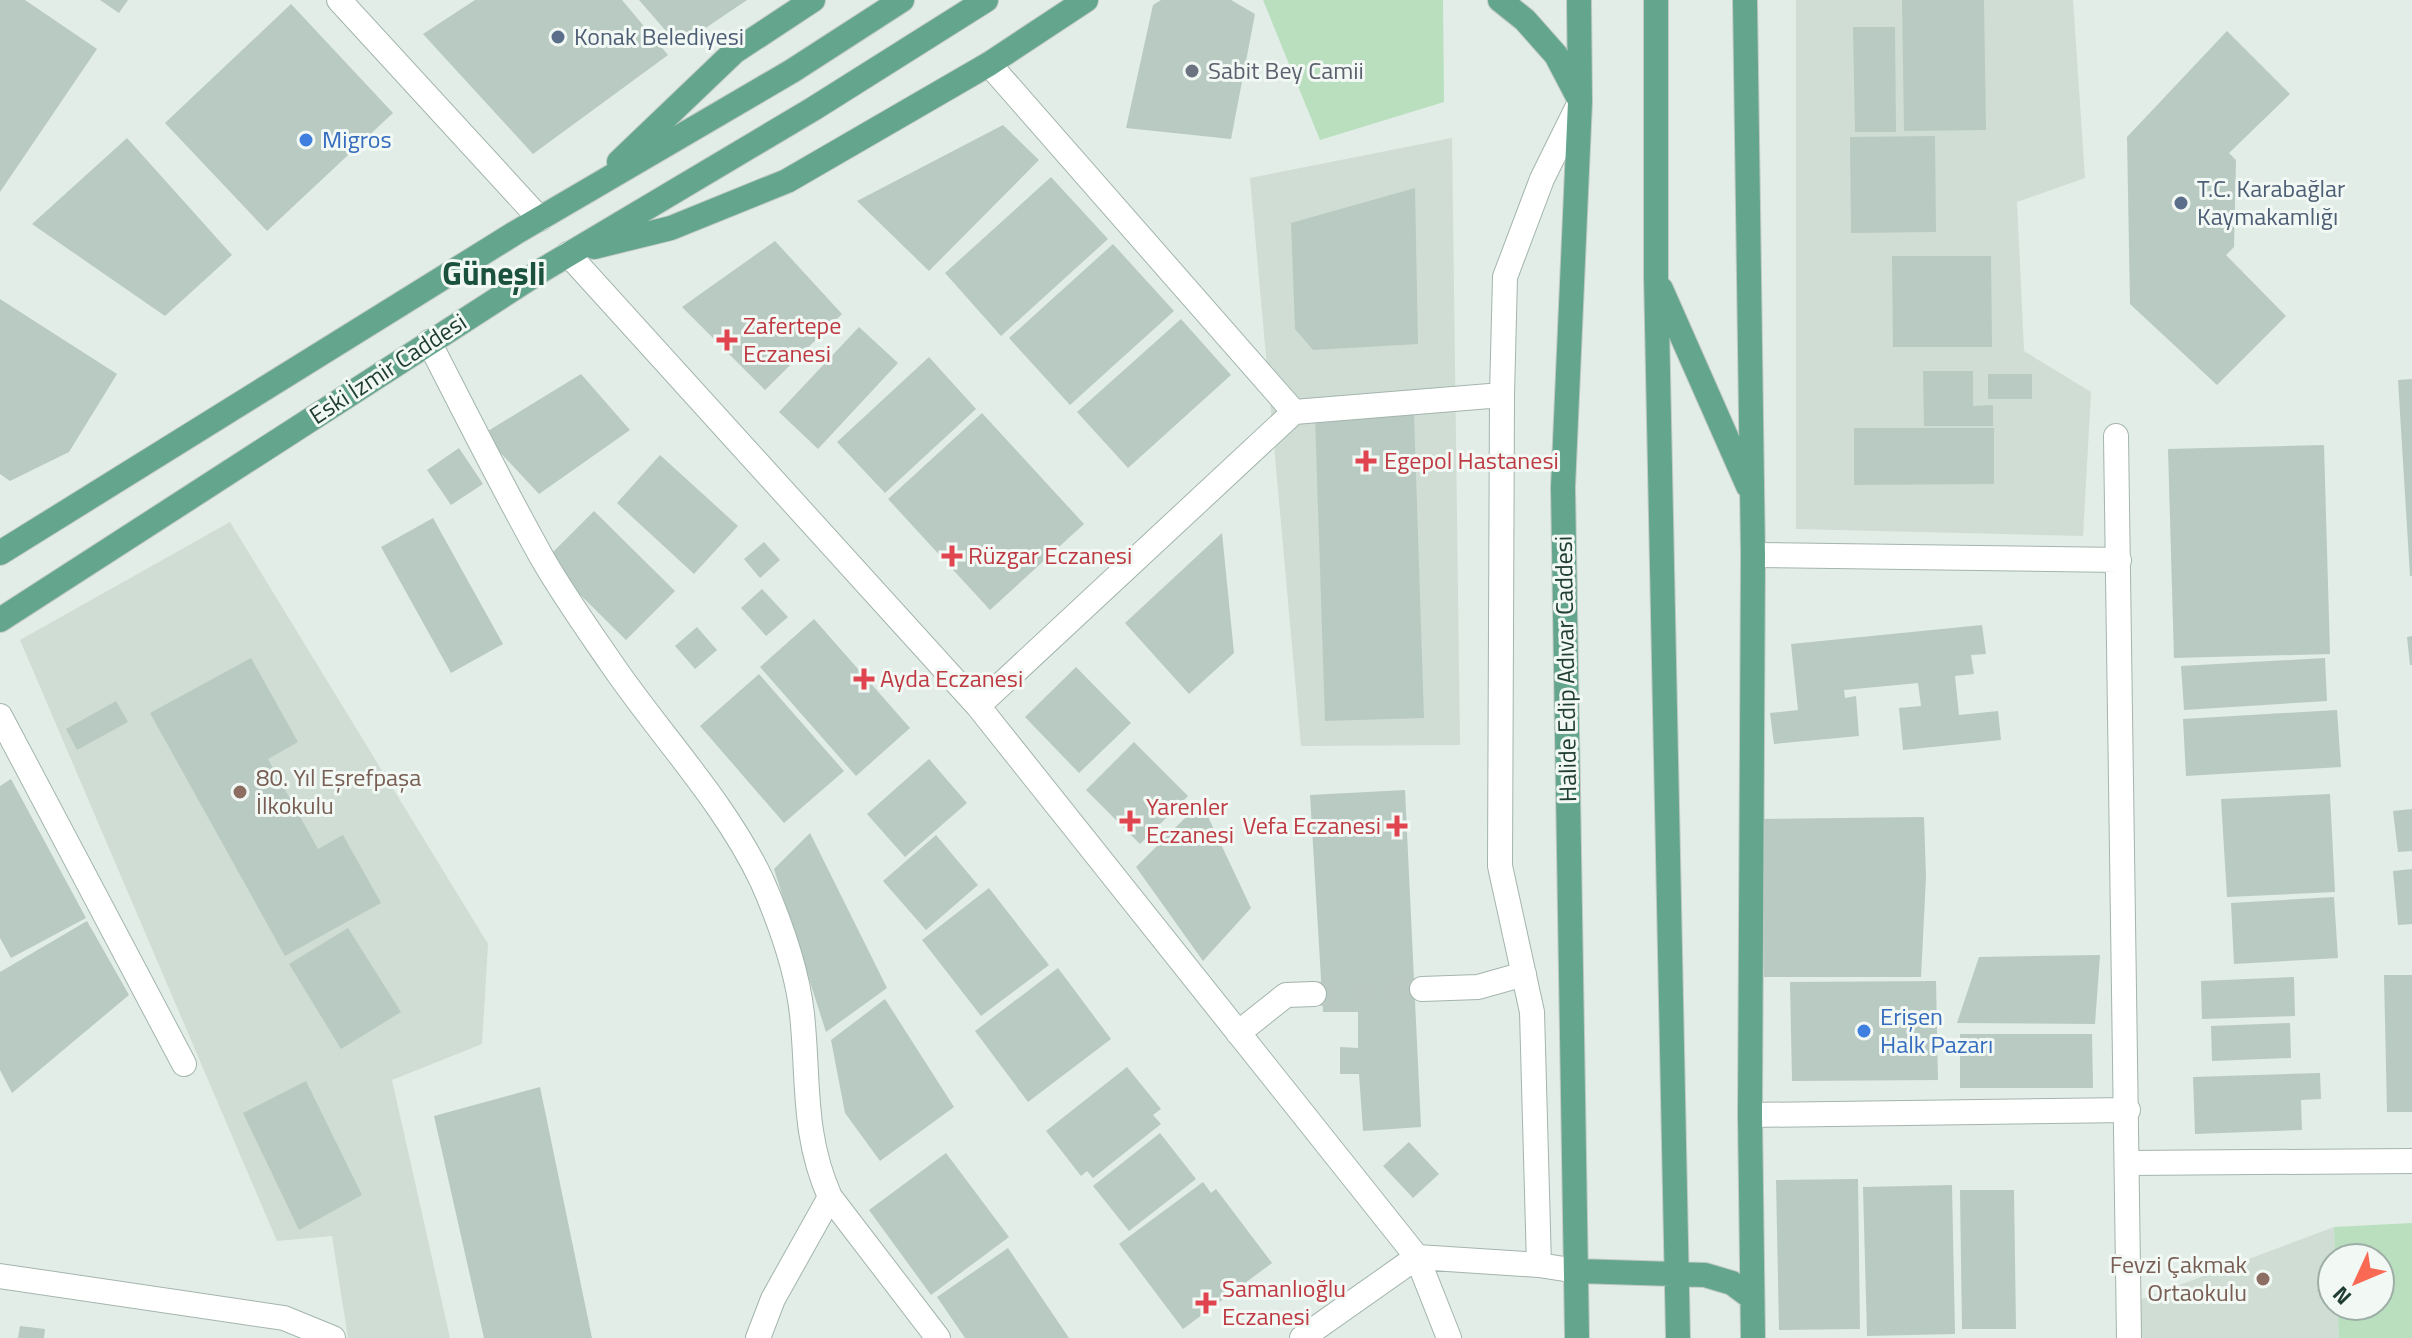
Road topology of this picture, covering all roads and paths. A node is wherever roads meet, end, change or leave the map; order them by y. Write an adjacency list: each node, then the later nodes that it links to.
1 (339, 0): 13 (street)
2 (813, 0): 12 (main road)
3 (902, 0): 12 (main road, Eski İzmir Caddesi)
4 (986, 0): 14 (main road, Eski İzmir Caddesi)
5 (1086, 0): 10 (main road)
6 (1500, 0): 11 (main road)
7 (1579, 0): 11 (main road, Halide Edip Adıvar Caddesi)
8 (1656, 0): 15 (main road)
9 (1745, 0): 20 (main road)
10 (989, 64): 14 (main road); 18 (street)
11 (1580, 102): 17 (street); 39 (main road, Halide Edip Adıvar Caddesi)
12 (590, 190): 13 (main road, Eski İzmir Caddesi)
13 (540, 219): 21 (main road, Eski İzmir Caddesi)
14 (568, 254): 16 (main road, Eski İzmir Caddesi); 25 (street)
15 (1656, 276): 20 (main road); 40 (main road)
16 (429, 342): 24 (main road, Eski İzmir Caddesi); 36 (street)
17 (1502, 395): 18 (street); 27 (street)
18 (1294, 412): 25 (street)
19 (2116, 436): 23 (street)
20 (1752, 495): 22 (main road)
21 (0, 553)
22 (1753, 555): 23 (street); 33 (main road)
23 (2119, 560): 32 (street)
24 (0, 620)
25 (978, 706): 30 (street)
26 (0, 716): 31 (street)
27 (1524, 974): 28 (street); 38 (street)
28 (1422, 989)
29 (1314, 994): 30 (street)
30 (1238, 1033): 37 (street)
31 (184, 1064)
32 (2128, 1110): 33 (street); 35 (street)
33 (1750, 1115): 42 (main road)
34 (2412, 1161): 35 (street)
35 (2128, 1163): 51 (street)
36 (830, 1197): 44 (street); 45 (street)
37 (1417, 1257): 38 (street); 46 (street); 47 (street)
38 (1539, 1265): 39 (street)
39 (1577, 1271): 40 (main road); 48 (main road, Halide Edip Adıvar Caddesi)
40 (1677, 1274): 42 (main road); 49 (main road)
41 (0, 1276): 43 (street)
42 (1752, 1298): 50 (main road)
43 (333, 1338)
44 (758, 1338)
45 (938, 1338)
46 (1302, 1338)
47 (1449, 1338)
48 (1577, 1338)
49 (1678, 1338)
50 (1753, 1338)
51 (2129, 1338)

